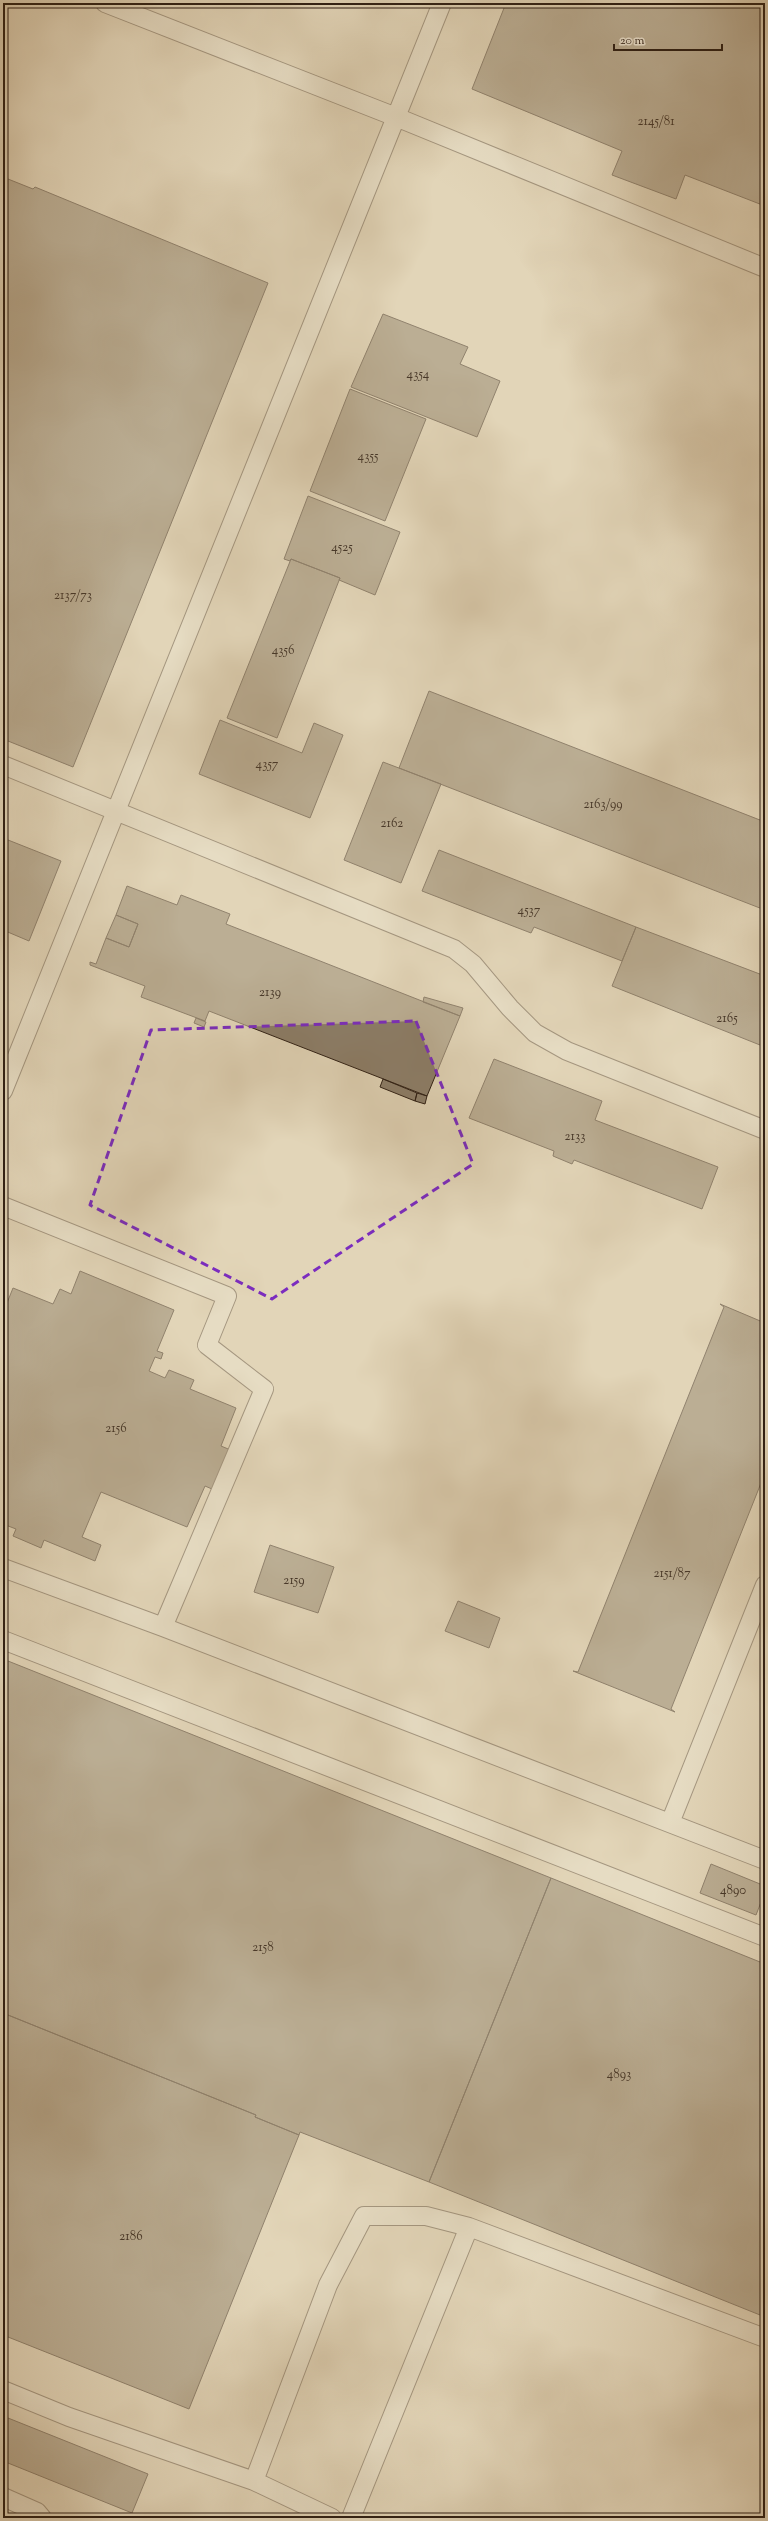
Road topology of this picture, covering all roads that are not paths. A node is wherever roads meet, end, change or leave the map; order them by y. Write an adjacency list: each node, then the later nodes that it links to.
1 (105, 3): 3 (lane)
2 (442, 3): 3 (lane)
3 (396, 117): 4 (lane); 6 (lane)
4 (765, 268)
5 (3, 765): 6 (lane)
6 (116, 809): 7 (lane); 8 (lane)
7 (3, 1091)
8 (765, 1130)
9 (3, 1206): 12 (lane)
10 (3, 1568): 12 (lane)
11 (765, 1585): 14 (lane)
12 (163, 1627): 14 (lane)
13 (3, 1640): 16 (lane)
14 (670, 1823): 15 (lane)
15 (765, 1860)
16 (765, 1937)
17 (469, 2227): 18 (lane); 20 (lane); 24 (lane)
18 (765, 2338)
19 (3, 2390): 20 (lane)
20 (254, 2481): 23 (lane)
21 (3, 2497): 22 (lane)
22 (42, 2518)
23 (332, 2518)
24 (351, 2518)

